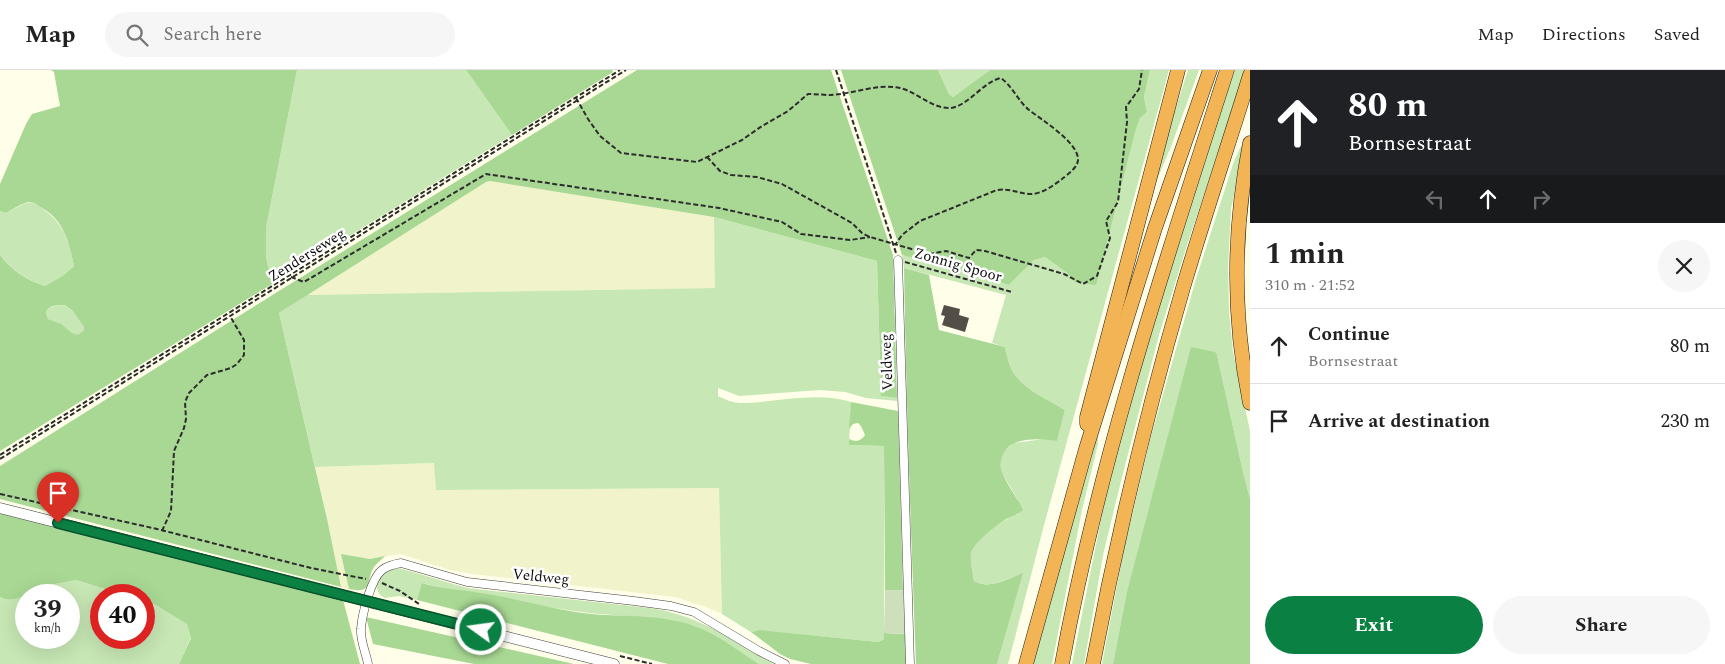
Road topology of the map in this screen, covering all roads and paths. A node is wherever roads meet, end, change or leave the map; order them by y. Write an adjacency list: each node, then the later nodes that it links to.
1 (626, 70): 10 (path, Zenderseweg)
2 (836, 70): 9 (path)
3 (1142, 70): 14 (path)
4 (1178, 70): 21 (highway)
5 (1210, 70): 21 (highway)
6 (1227, 70): 34 (highway)
7 (618, 71): 10 (path, Zenderseweg)
8 (1250, 75): 35 (highway)
9 (844, 93): 12 (path); 14 (path); 14 (path)
10 (577, 99): 12 (path); 16 (path, Zenderseweg)
11 (1250, 143): 20 (highway)
12 (706, 157): 13 (path)
13 (870, 237): 14 (path); 16 (path)
14 (895, 245): 15 (path)
15 (898, 260): 17 (path, Zonnig Spoor); 32 (street, Veldweg)
16 (290, 276): 18 (path, Zenderseweg); 19 (path, Zenderseweg)
17 (1012, 292)
18 (228, 312): 19 (path); 22 (path, Zenderseweg)
19 (231, 316): 23 (path, Zenderseweg); 26 (path)
20 (1250, 403)
21 (1086, 450): 33 (highway)
22 (0, 454)
23 (0, 459)
24 (0, 494): 26 (path)
25 (0, 508): 28 (street)
26 (162, 531): 27 (path)
27 (374, 581): 28 (street); 31 (street, Veldweg)
28 (367, 602): 29 (street); 30 (street)
29 (368, 664)
30 (614, 664)
31 (785, 664)
32 (910, 664)
33 (1026, 664)
34 (1062, 664)
35 (1093, 664)

